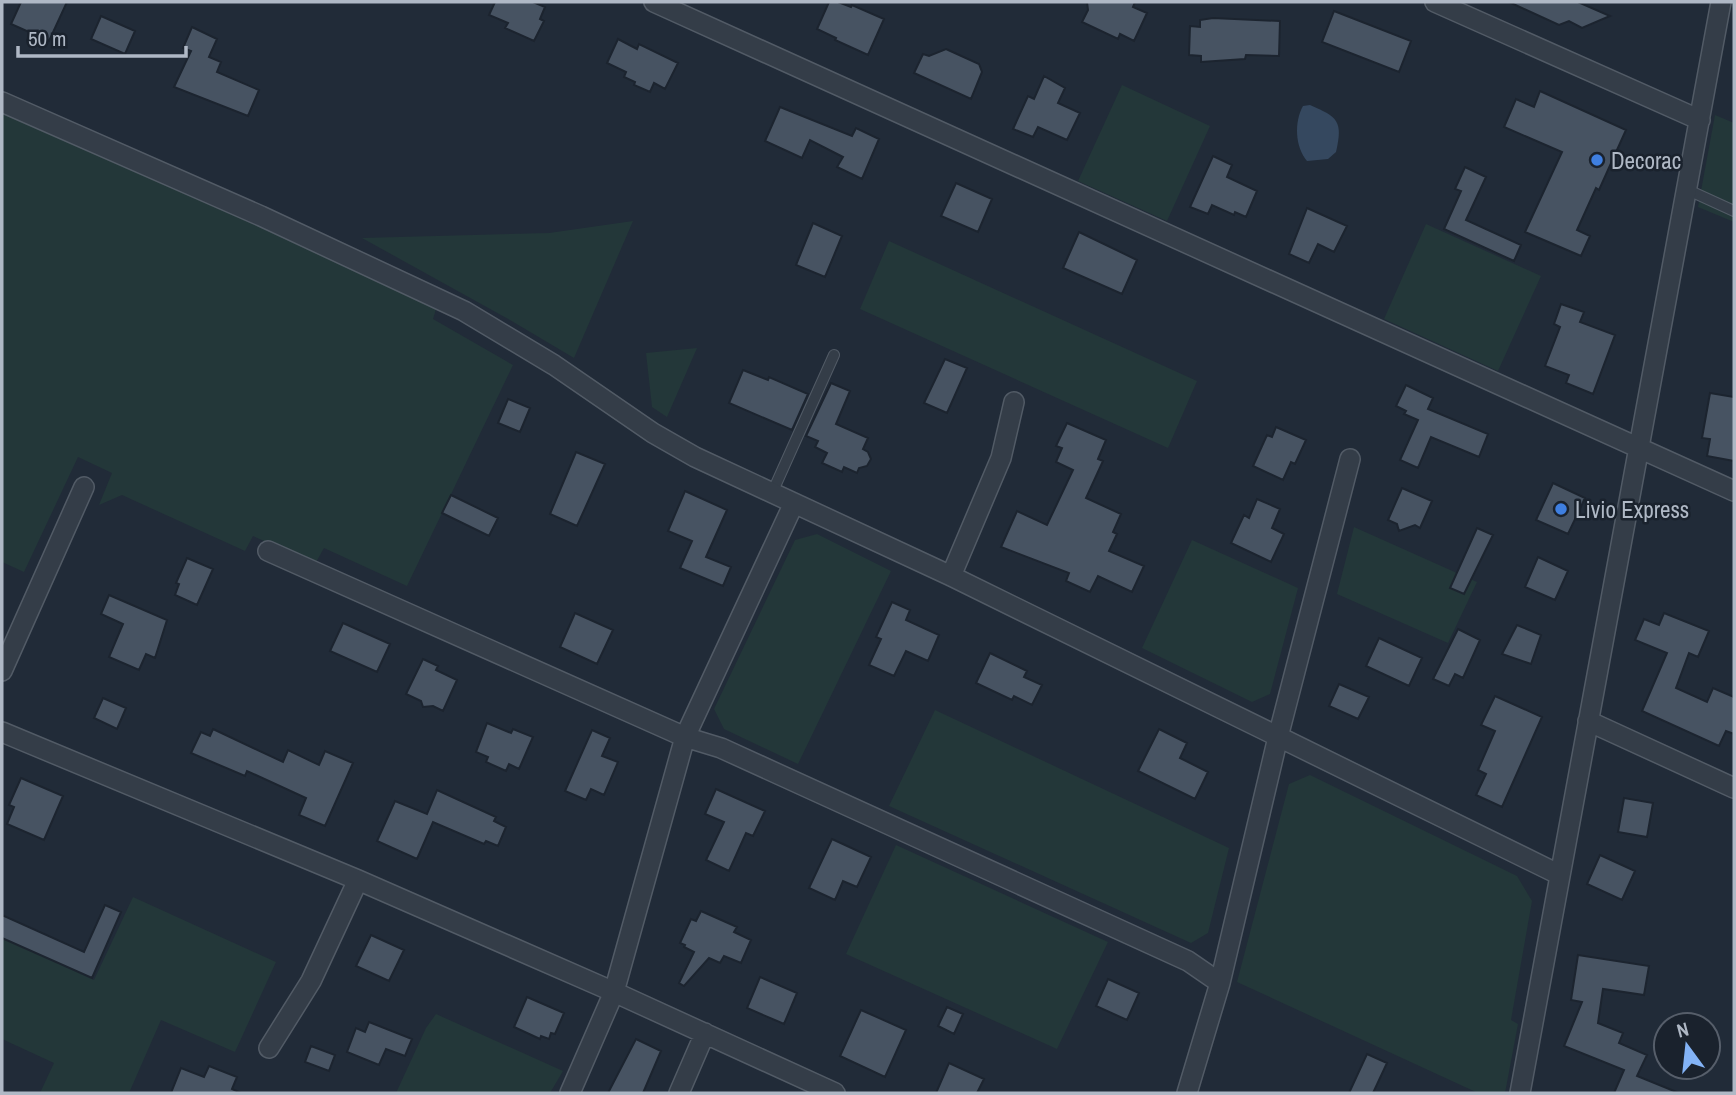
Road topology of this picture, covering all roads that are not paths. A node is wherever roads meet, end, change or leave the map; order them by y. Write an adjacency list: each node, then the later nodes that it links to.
1 (654, 2): 10 (street)
2 (1435, 2): 5 (street)
3 (1721, 2): 5 (street)
4 (2, 103): 14 (street)
5 (1700, 120): 6 (street)
6 (1688, 190): 7 (lane); 10 (street)
7 (1734, 211)
8 (834, 355): 14 (lane)
9 (1014, 402): 17 (street)
10 (1639, 447): 13 (street); 19 (street)
11 (1350, 459): 22 (street)
12 (83, 487): 18 (street)
13 (1734, 491)
14 (772, 493): 15 (street)
15 (794, 503): 17 (street); 21 (street)
16 (268, 551): 21 (street)
17 (951, 576): 22 (street)
18 (2, 671)
19 (1588, 721): 23 (street); 24 (street)
20 (2, 732): 25 (street)
21 (685, 737): 26 (street); 27 (street)
22 (1278, 737): 24 (street); 26 (street)
23 (1734, 788)
24 (1560, 875): 34 (street)
25 (358, 880): 27 (street); 29 (street)
26 (1220, 984): 33 (street)
27 (614, 992): 28 (street); 30 (street)
28 (705, 1033): 31 (street); 32 (street)
29 (269, 1048)
30 (570, 1093)
31 (679, 1093)
32 (835, 1093)
33 (1187, 1093)
34 (1520, 1093)

